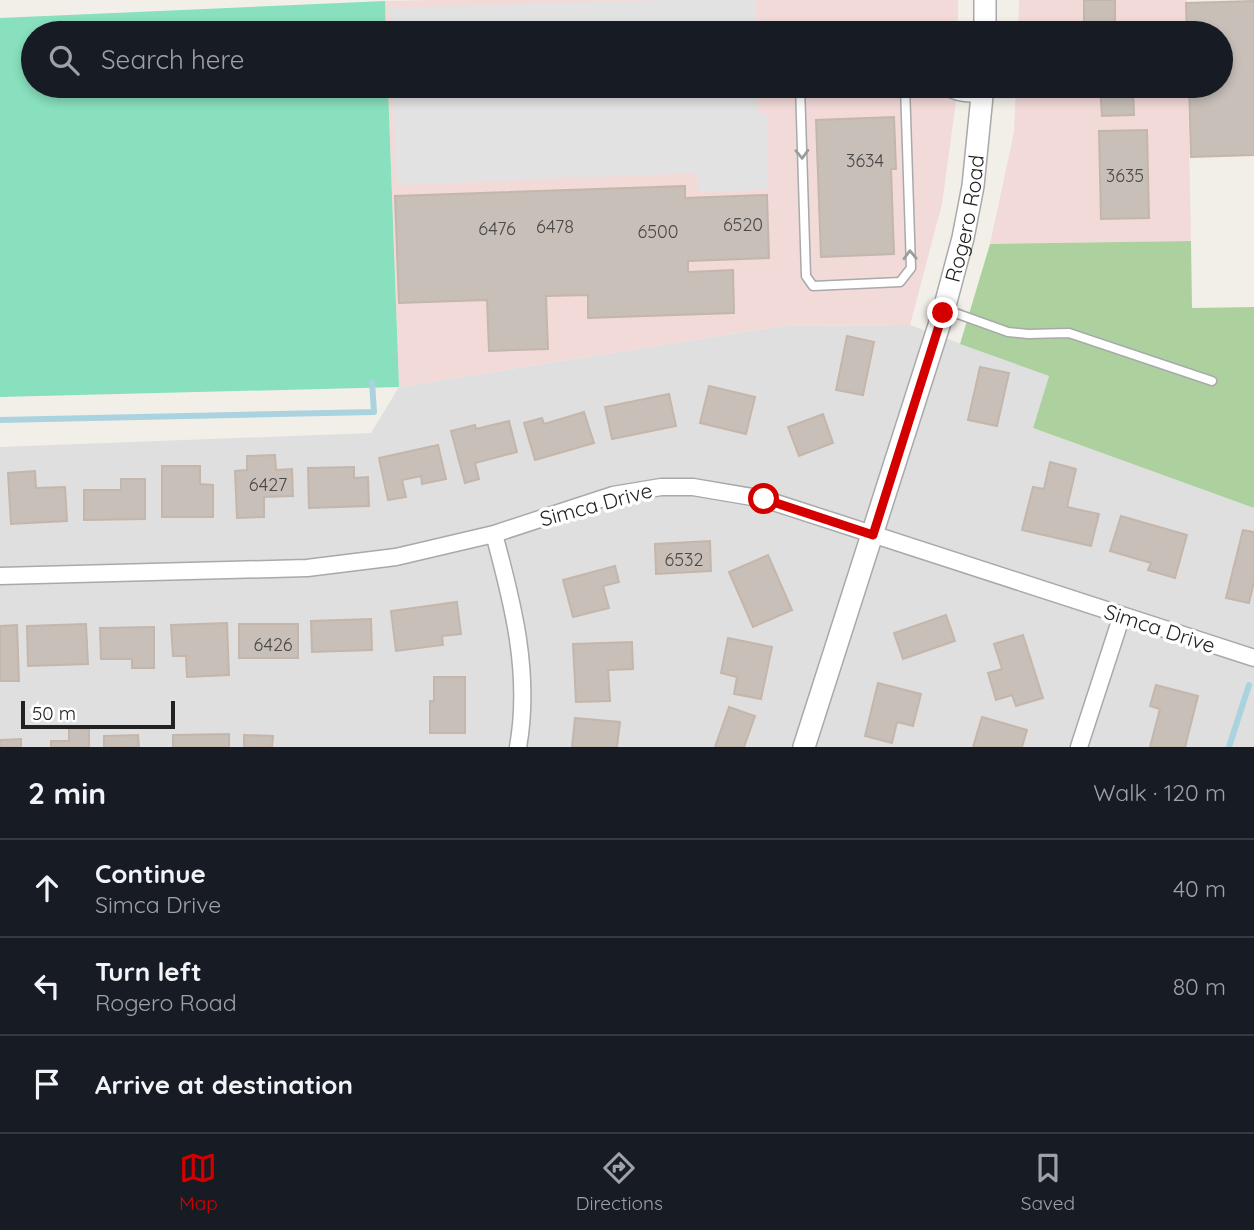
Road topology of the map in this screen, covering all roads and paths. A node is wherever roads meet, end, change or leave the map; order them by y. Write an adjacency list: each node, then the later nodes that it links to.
1 (985, 0): 2 (street)
2 (985, 21)
3 (800, 98): 4 (lane, one-way to 4)
4 (905, 98)
5 (981, 98): 6 (street, Rogero Road)
6 (944, 309): 7 (lane); 9 (street, Rogero Road)
7 (1212, 381)
8 (494, 534): 9 (street, Simca Drive); 10 (street, Simca Drive); 13 (street)
9 (873, 535): 11 (street, Simca Drive); 14 (street, Rogero Road)
10 (0, 576)
11 (1122, 615): 12 (street, Simca Drive); 15 (street)
12 (1254, 658)
13 (519, 747)
14 (804, 747)
15 (1079, 747)

